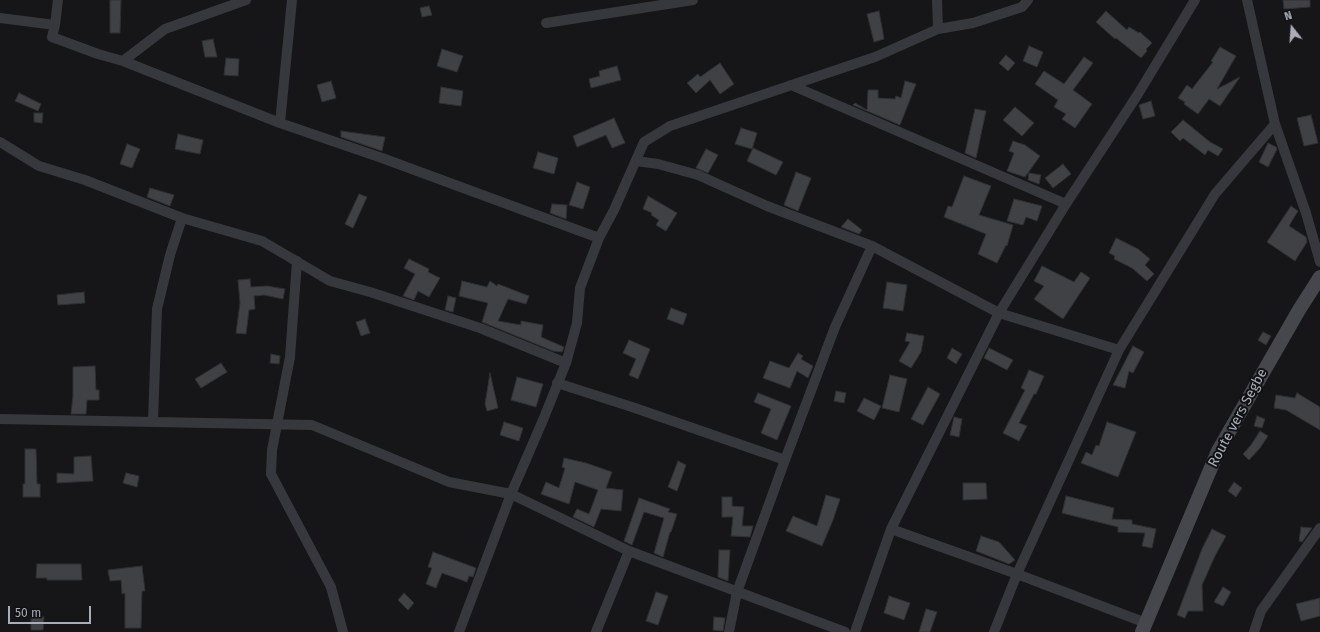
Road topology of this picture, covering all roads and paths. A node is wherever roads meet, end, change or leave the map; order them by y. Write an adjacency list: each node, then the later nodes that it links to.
1 (58, 0): 11 (street)
2 (246, 0): 13 (street)
3 (292, 0): 15 (street)
4 (693, 0): 10 (street)
5 (937, 0): 12 (street)
6 (1028, 0): 12 (street)
7 (1195, 0): 19 (street)
8 (1247, 0): 16 (street)
9 (0, 18): 11 (street)
10 (546, 23)
11 (55, 25): 13 (street)
12 (938, 29): 14 (street)
13 (123, 60): 15 (street)
14 (791, 85): 18 (street); 19 (street)
15 (280, 123): 21 (street)
16 (1275, 124): 24 (street); 27 (street)
17 (0, 142): 20 (street)
18 (636, 161): 21 (street); 22 (street)
19 (1066, 204): 26 (street)
20 (182, 218): 23 (street); 31 (street)
21 (599, 238): 28 (street)
22 (872, 246): 26 (street); 33 (street)
23 (297, 261): 28 (street); 32 (street)
24 (1320, 262)
25 (1320, 277): 40 (main road, Route vers Segbe)
26 (999, 313): 27 (street); 36 (street)
27 (1118, 350): 38 (street)
28 (566, 362): 29 (street)
29 (557, 383): 33 (street); 34 (street)
30 (0, 419): 31 (street)
31 (153, 421): 32 (street)
32 (278, 423): 34 (street); 41 (street)
33 (785, 460): 39 (street)
34 (511, 494): 37 (street); 42 (street)
35 (1320, 528): 48 (street)
36 (891, 529): 38 (street); 46 (street)
37 (629, 551): 39 (street); 43 (street)
38 (1017, 574): 40 (street); 47 (street)
39 (737, 592): 44 (street); 45 (street)
40 (1144, 628)
41 (343, 632)
42 (459, 632)
43 (596, 632)
44 (729, 632)
45 (845, 632)
46 (855, 632)
47 (994, 632)
48 (1254, 632)

